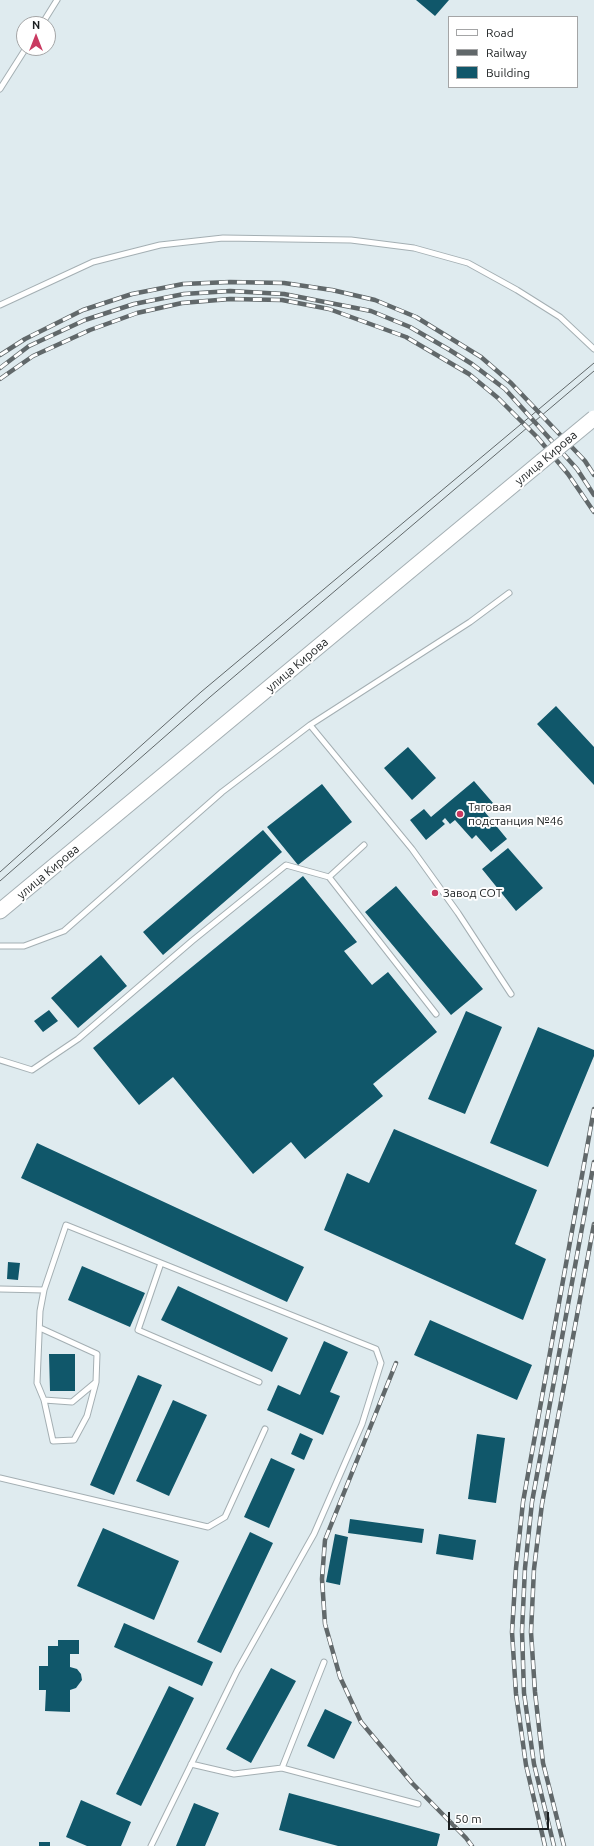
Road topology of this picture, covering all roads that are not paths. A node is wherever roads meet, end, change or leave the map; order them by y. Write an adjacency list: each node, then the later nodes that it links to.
1 (57, 0): 2 (lane)
2 (47, 16)
3 (21, 56): 4 (lane)
4 (0, 89)
5 (0, 305): 6 (lane)
6 (594, 349)
7 (594, 418): 12 (main road, улица Кирова, bridge)
8 (509, 593): 9 (lane)
9 (310, 725): 13 (lane); 14 (lane)
10 (364, 845): 11 (lane)
11 (329, 877): 15 (lane); 16 (lane)
12 (0, 911)
13 (0, 946)
14 (511, 994)
15 (436, 1014)
16 (0, 1060)
17 (161, 1263): 19 (lane); 22 (lane); 27 (lane)
18 (0, 1289): 19 (lane)
19 (44, 1290): 20 (lane)
20 (40, 1328): 21 (lane); 23 (lane)
21 (96, 1382): 23 (lane); 23 (lane)
22 (259, 1382)
23 (44, 1400)
24 (265, 1429): 25 (lane)
25 (0, 1478)
26 (324, 1662): 28 (lane)
27 (191, 1764): 28 (lane); 30 (lane)
28 (282, 1768): 29 (lane)
29 (418, 1804)
30 (151, 1846)

